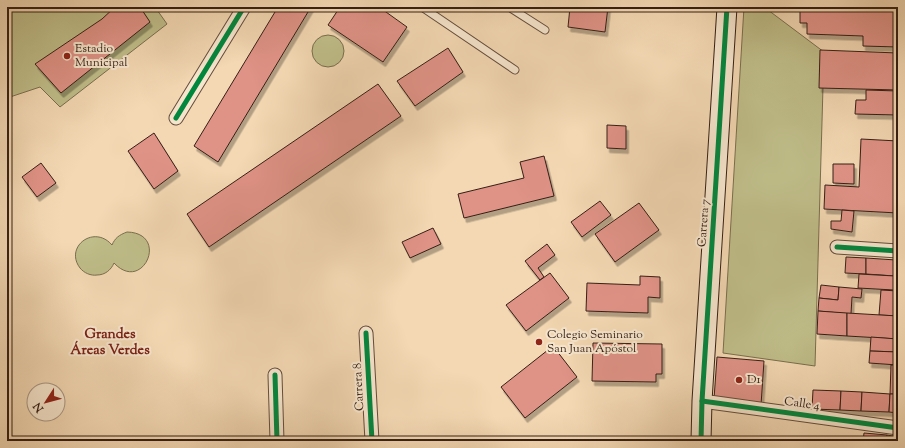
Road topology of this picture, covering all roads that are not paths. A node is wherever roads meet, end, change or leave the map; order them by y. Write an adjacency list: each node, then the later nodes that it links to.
1 (244, 7): 7 (street)
2 (422, 7): 6 (lane)
3 (509, 7): 5 (lane)
4 (727, 7): 12 (street, Carrera 7)
5 (545, 30)
6 (515, 70)
7 (176, 118)
8 (837, 247): 9 (street)
9 (898, 251)
10 (366, 333): 15 (street, Carrera 8)
11 (276, 375): 14 (street)
12 (702, 401): 13 (street, Calle 4); 16 (street, Carrera 7)
13 (898, 428)
14 (277, 441)
15 (372, 441)
16 (701, 441)

